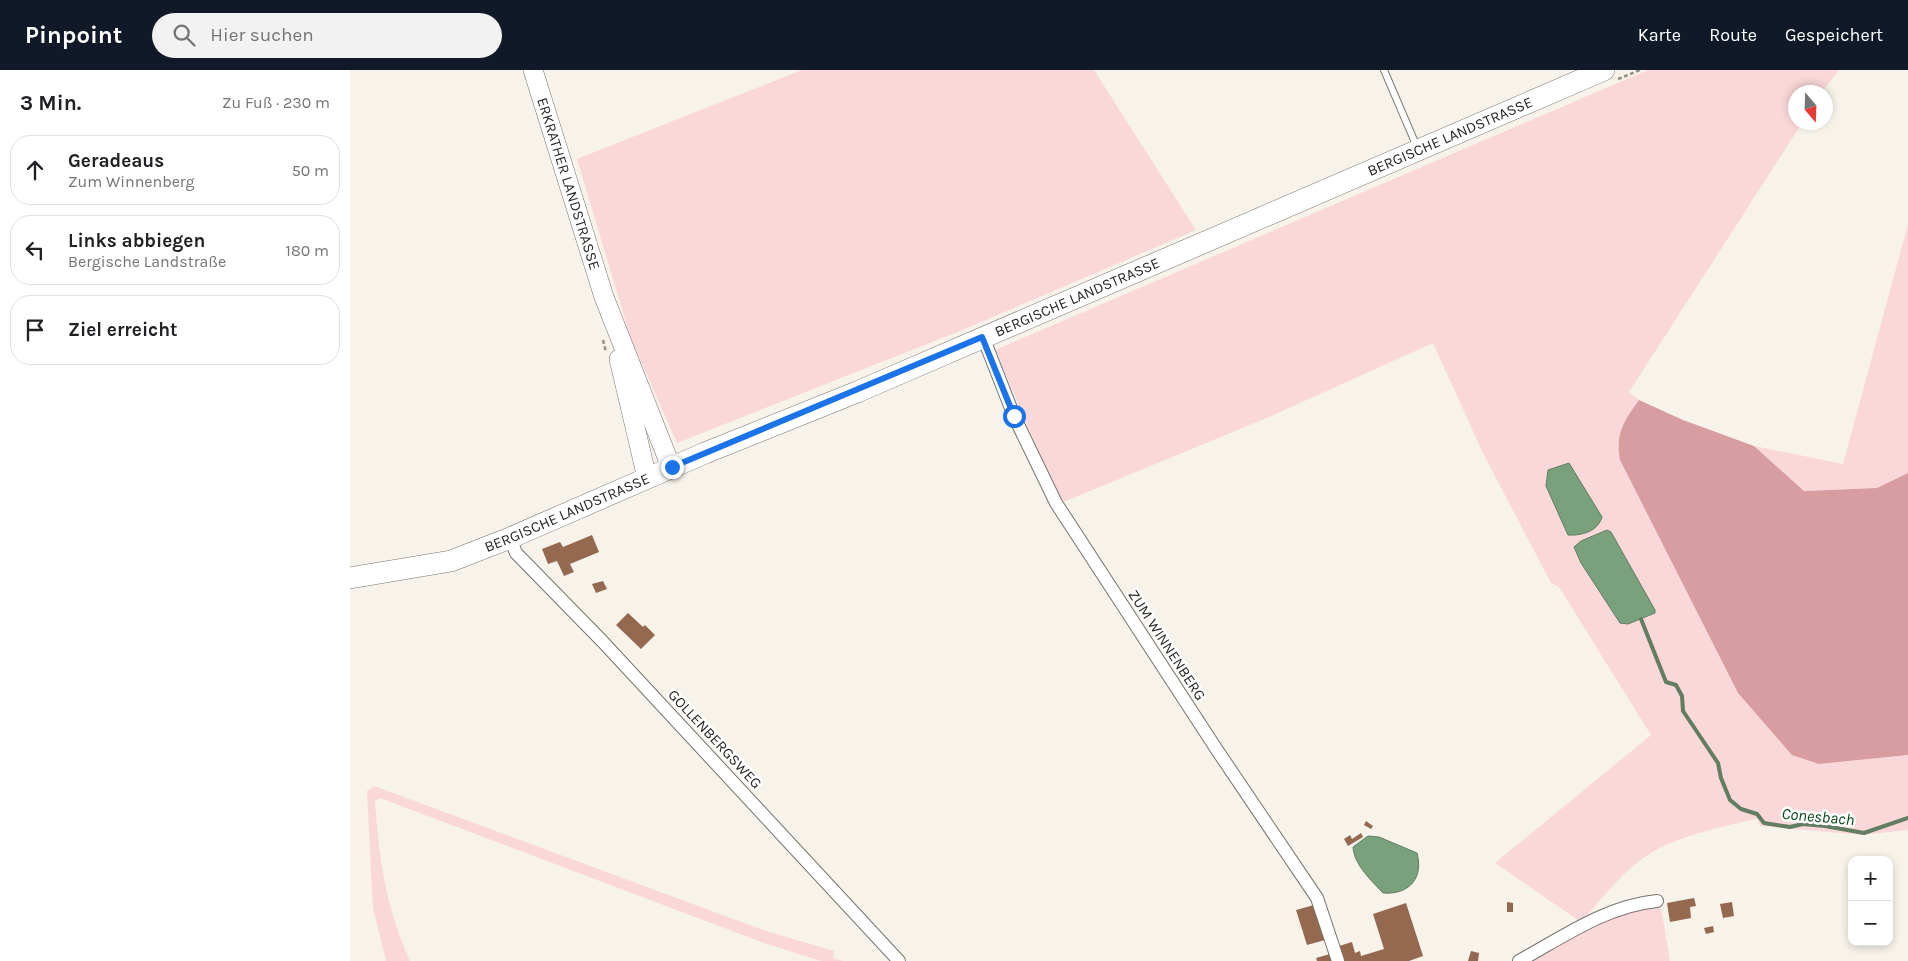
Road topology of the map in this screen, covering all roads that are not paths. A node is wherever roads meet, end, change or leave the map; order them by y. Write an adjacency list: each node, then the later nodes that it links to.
1 (533, 70): 5 (street, ERKRATHER LANDSTRASSE)
2 (1384, 70): 4 (lane)
3 (1604, 70): 4 (main road, BERGISCHE LANDSTRASSE)
4 (1418, 150): 6 (main road, BERGISCHE LANDSTRASSE)
5 (604, 297): 7 (street, ERKRATHER LANDSTRASSE); 8 (street, ERKRATHER LANDSTRASSE)
6 (982, 337): 7 (main road, BERGISCHE LANDSTRASSE); 13 (street, ZUM WINNENBERG)
7 (672, 467): 8 (main road, BERGISCHE LANDSTRASSE)
8 (647, 478): 9 (main road, BERGISCHE LANDSTRASSE)
9 (510, 538): 10 (main road, BERGISCHE LANDSTRASSE); 12 (street, GOLLENBERGSWEG)
10 (350, 578)
11 (1657, 901): 14 (street)
12 (899, 961)
13 (1338, 961)
14 (1519, 961)

